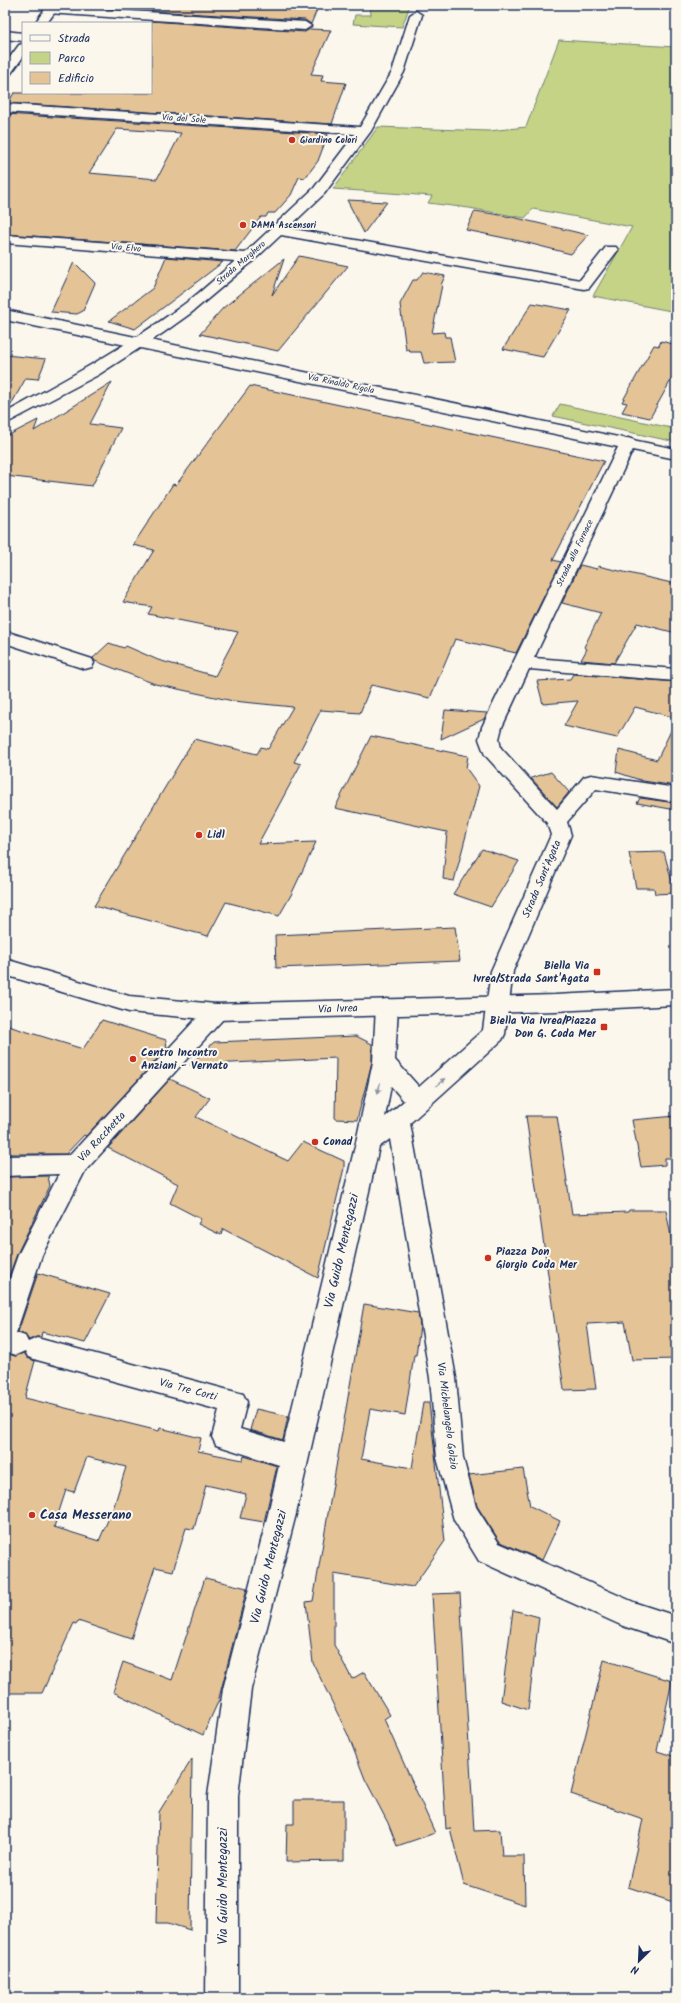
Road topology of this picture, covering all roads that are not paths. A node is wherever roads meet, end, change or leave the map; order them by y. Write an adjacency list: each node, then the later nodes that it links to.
1 (53, 7): 3 (street); 4 (street)
2 (416, 15): 10 (street, Strada Marghero)
3 (42, 22)
4 (304, 26)
5 (5, 35): 6 (street)
6 (22, 37)
7 (22, 49): 8 (street)
8 (5, 73)
9 (5, 108): 10 (street, Via del Sole)
10 (364, 131): 11 (street, Strada Marghero)
11 (278, 230): 13 (street); 14 (street, Strada Marghero)
12 (5, 239): 14 (street, Via Elvo)
13 (611, 250)
14 (248, 258): 16 (street, Strada Marghero)
15 (5, 315): 16 (street, Via Rinaldo Rigola)
16 (141, 342): 17 (street, Strada Marghero); 18 (street, Via Rinaldo Rigola)
17 (5, 419)
18 (628, 443): 19 (street, Via Rinaldo Rigola); 22 (street, Strada alla Fornace)
19 (676, 454)
20 (5, 636): 21 (street)
21 (85, 663)
22 (522, 663): 23 (street); 25 (street, Strada alla Fornace)
23 (676, 675)
24 (676, 795): 25 (street)
25 (556, 820): 28 (street, Strada Sant'Agata)
26 (5, 967): 30 (street, Via Ivrea)
27 (676, 997): 28 (street, Via Ivrea)
28 (498, 1004): 29 (street, Via Ivrea); 32 (street, one-way to 28)
29 (387, 1007): 30 (street, Via Ivrea); 31 (street, Via Guido Mentegazzi)
30 (216, 1012): 35 (street, Via Rocchetta)
31 (384, 1062): 32 (street); 34 (street, Via Guido Mentegazzi, one-way to 34)
32 (417, 1101): 33 (street)
33 (398, 1120): 34 (street); 39 (street, Via Michelangelo Golzio)
34 (368, 1142): 38 (street, Via Guido Mentegazzi)
35 (76, 1164): 36 (street); 37 (street, Via Rocchetta)
36 (5, 1166)
37 (16, 1340): 38 (street, Via Tre Corti)
38 (294, 1457): 40 (street, Via Guido Mentegazzi)
39 (676, 1630)
40 (222, 1998)

